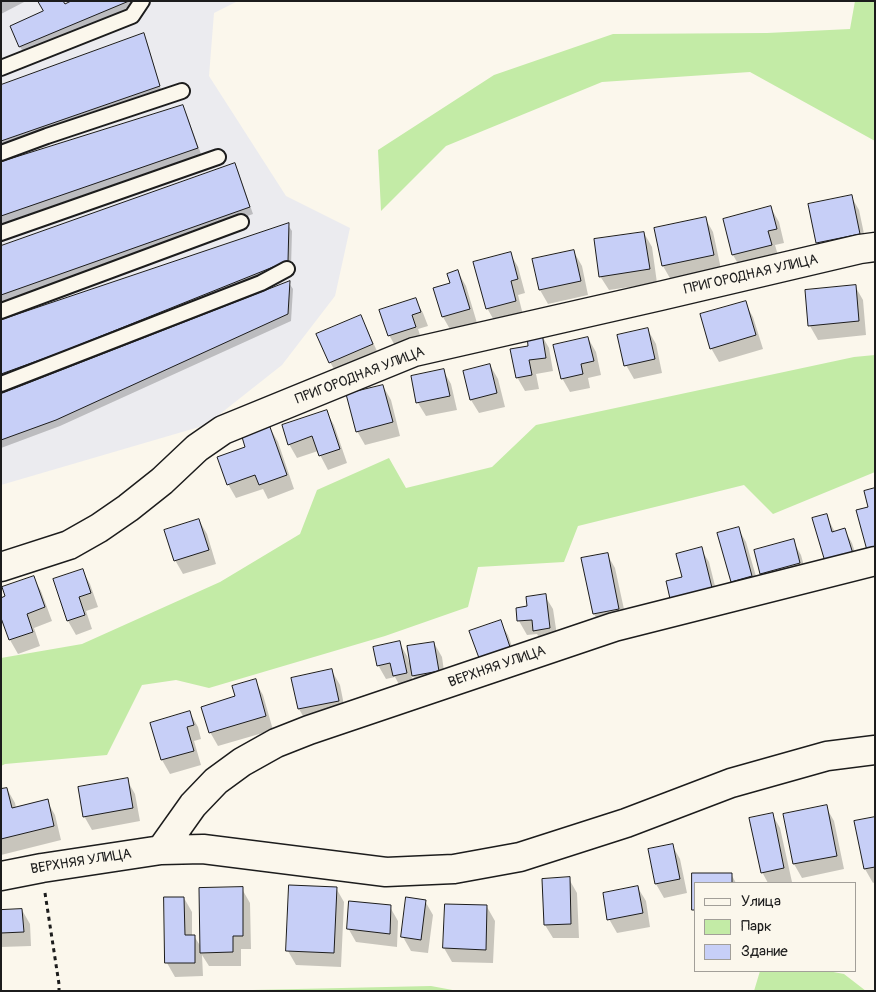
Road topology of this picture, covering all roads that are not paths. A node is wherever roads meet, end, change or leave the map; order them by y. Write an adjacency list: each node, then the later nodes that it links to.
1 (142, 1): 2 (lane)
2 (1, 68)
3 (182, 92): 4 (lane)
4 (1, 153)
5 (218, 157): 7 (lane)
6 (241, 222): 10 (lane)
7 (1, 233)
8 (875, 247): 13 (street, ПРИГОРОДНАЯ УЛИЦА)
9 (287, 269): 11 (lane)
10 (1, 311)
11 (1, 384)
12 (875, 561): 15 (street, ВЕРХНЯЯ УЛИЦА)
13 (1, 567)
14 (875, 750): 15 (street, ВЕРХНЯЯ УЛИЦА)
15 (161, 850): 16 (street, ВЕРХНЯЯ УЛИЦА)
16 (1, 876)

